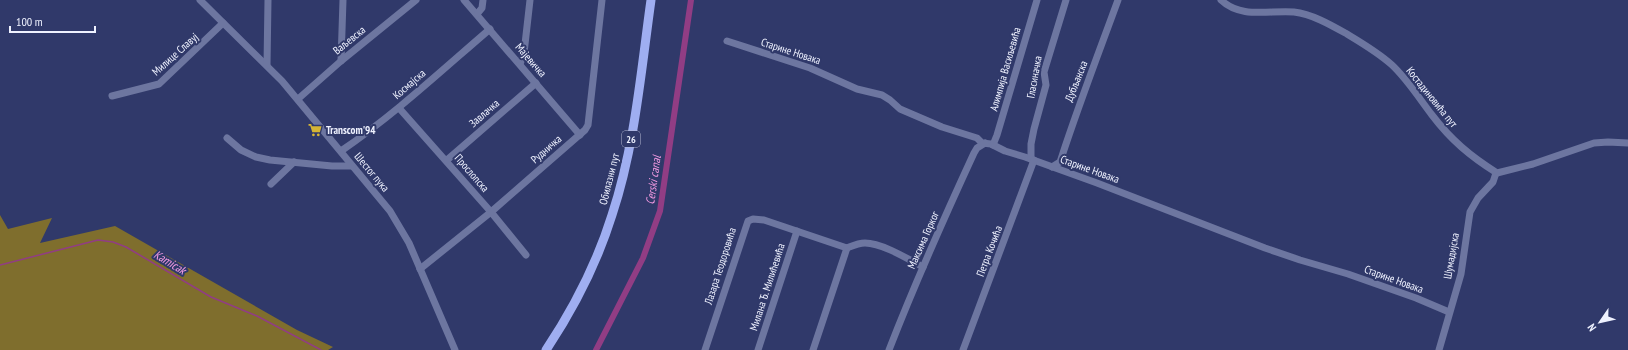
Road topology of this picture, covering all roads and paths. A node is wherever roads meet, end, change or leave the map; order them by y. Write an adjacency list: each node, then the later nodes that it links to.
1 (200, 0): 17 (street, Шестог пука)
2 (268, 0): 22 (street)
3 (343, 0): 20 (street)
4 (404, 0): 15 (street)
5 (416, 0): 15 (street, Ваљевска)
6 (464, 0): 16 (street, Мајевичка)
7 (483, 0): 16 (street)
8 (530, 0): 21 (street)
9 (602, 0): 27 (street, Рудничка)
10 (651, 0): 48 (main road, Обилазни пут / 26)
11 (1037, 0): 31 (street, Алимпија Васиљевића)
12 (1066, 0): 34 (street, Гласиначка)
13 (1118, 0): 37 (street, Дубљанска)
14 (1221, 0): 38 (street, Костадиновића пут)
15 (405, 9): 20 (street, Ваљевска)
16 (477, 14): 18 (street, Мајевичка)
17 (223, 23): 22 (street, Шестог пука); 24 (street, Милице Славуј)
18 (490, 29): 21 (street, Мајевичка); 26 (street, Космајска)
19 (728, 41): 30 (street, Старине Новака)
20 (341, 61): 25 (street, Ваљевска)
21 (520, 64): 23 (street, Мајевичка)
22 (267, 65): 25 (street, Шестог пука)
23 (536, 83): 27 (street, Мајевичка); 33 (street, Завлачка)
24 (112, 96)
25 (298, 100): 32 (street, Шестог пука)
26 (399, 108): 32 (street, Космајска); 33 (street, Прослопска)
27 (580, 135): 40 (street, Рудничка)
28 (227, 138): 35 (street)
29 (1628, 143): 38 (street)
30 (985, 144): 31 (street, Старине Новака); 44 (street, Максима Горког)
31 (993, 145): 34 (street, Старине Новака)
32 (341, 151): 36 (street, Шестог пука)
33 (447, 160): 40 (street, Прослопска)
34 (1032, 160): 37 (street, Старине Новака); 53 (street, Петра Кочића)
35 (294, 162): 36 (street); 39 (street)
36 (352, 166): 45 (street, Шестог пука)
37 (1052, 167): 46 (street, Старине Новака)
38 (1496, 173): 46 (street, Шумадијска)
39 (271, 184)
40 (491, 212): 43 (street, Прослопска); 45 (street, Рудничка)
41 (797, 231): 42 (street, Лазара Теодоровића); 49 (street, Лазара Теодоровића); 50 (street, Милана Ђ. Милићевића)
42 (847, 248): 44 (street); 51 (street)
43 (526, 255)
44 (923, 267): 52 (street, Максима Горког)
45 (420, 269): 47 (street, Шестог пука)
46 (1449, 312): 54 (street, Шумадијска)
47 (455, 350)
48 (546, 350)
49 (705, 350)
50 (758, 350)
51 (813, 350)
52 (889, 350)
53 (963, 350)
54 (1440, 350)

